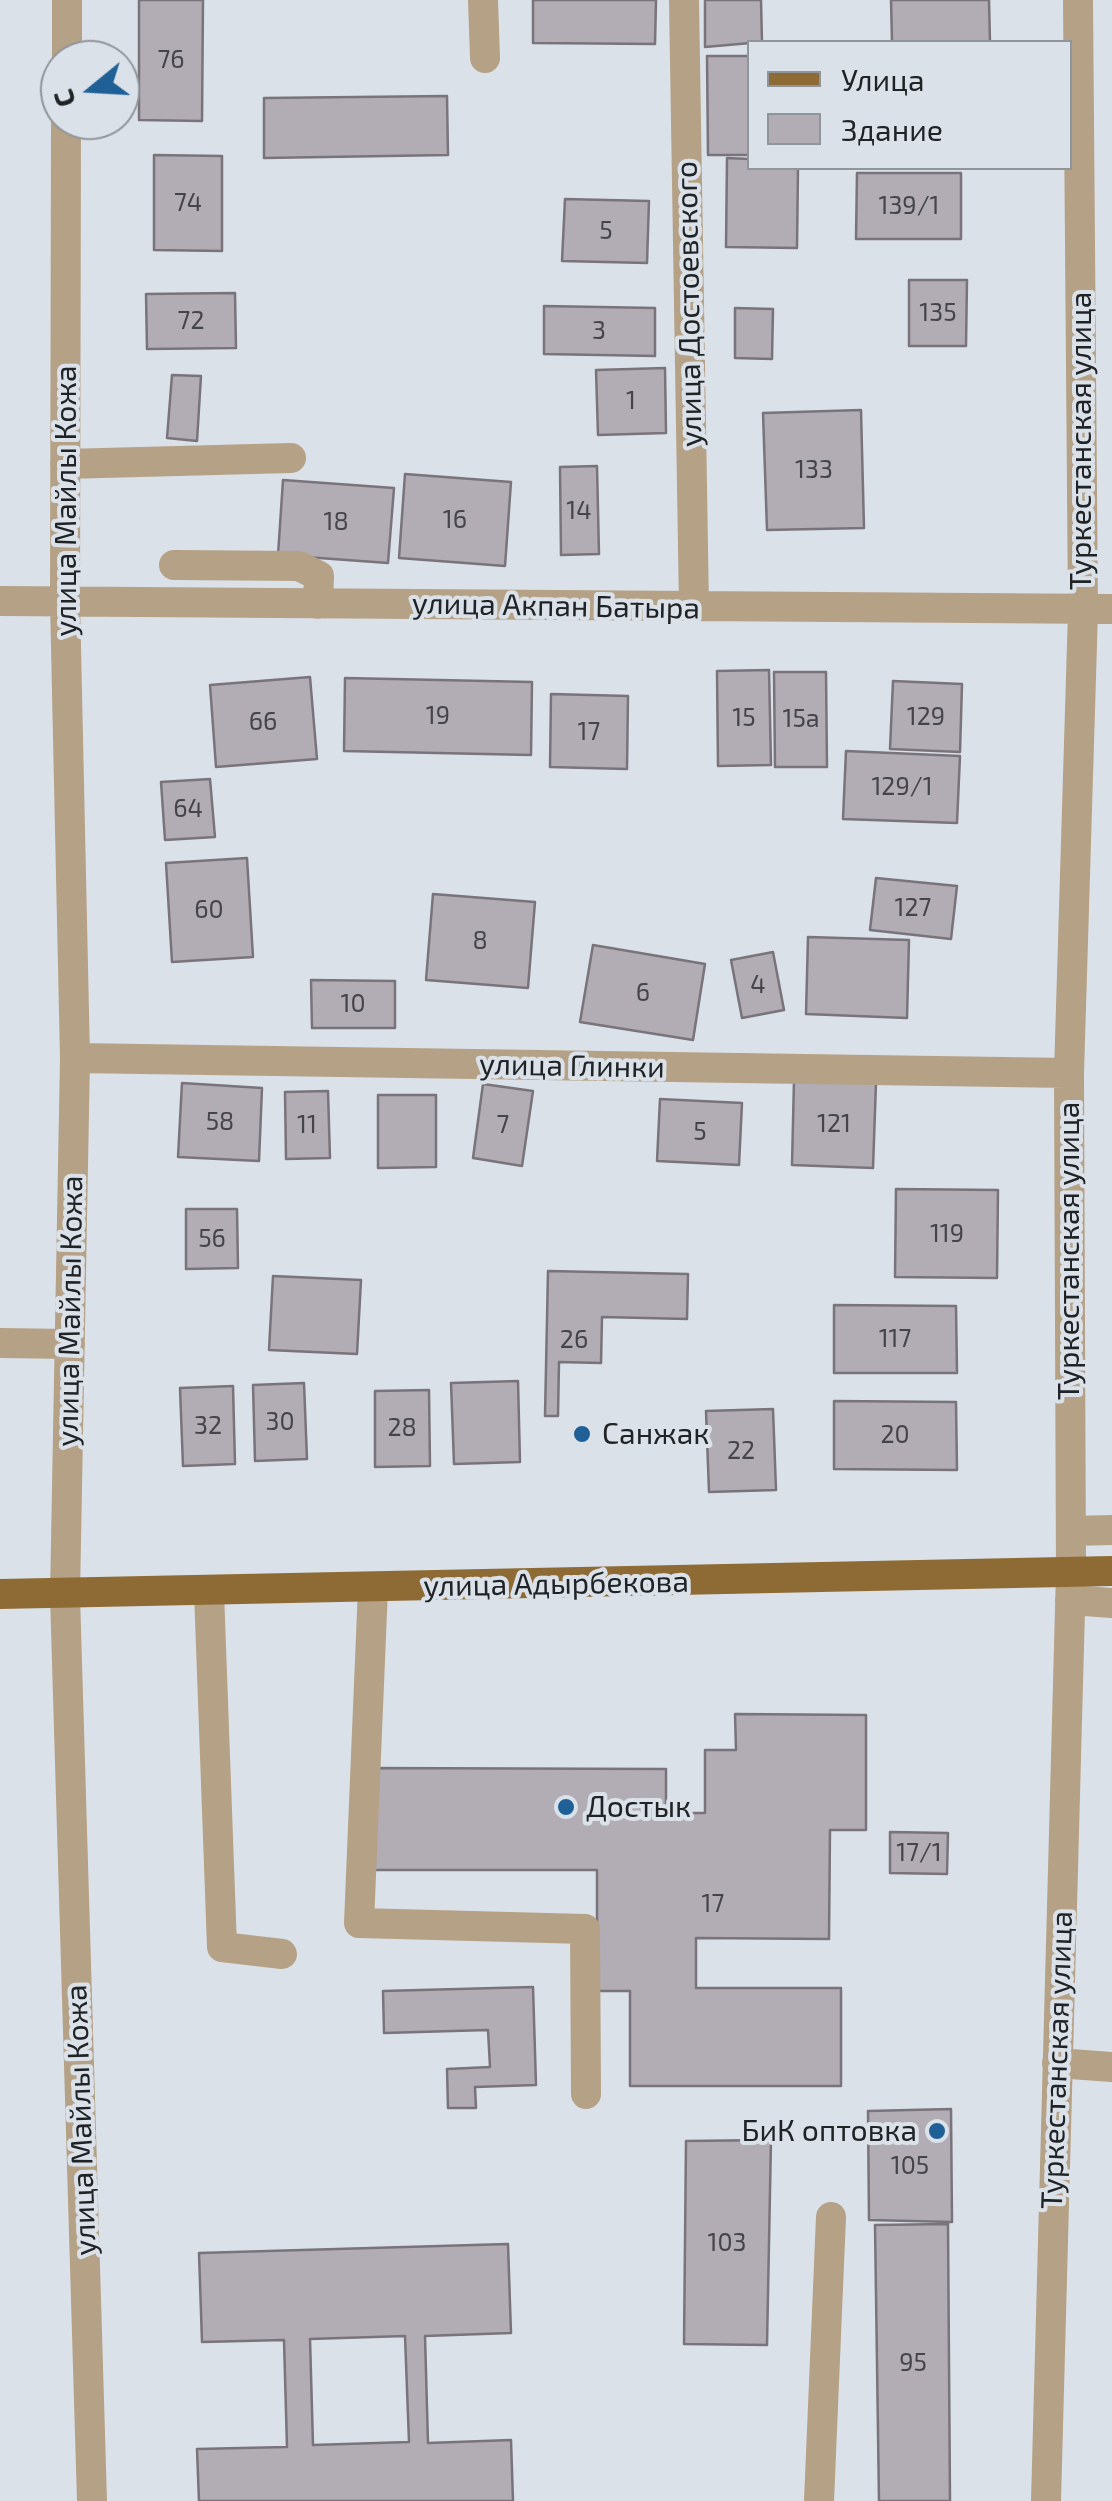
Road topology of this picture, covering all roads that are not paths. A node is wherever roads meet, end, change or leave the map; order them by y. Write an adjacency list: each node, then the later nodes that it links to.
1 (67, 0): 5 (street)
2 (483, 0): 6 (street)
3 (684, 0): 14 (street, улица Достоевского)
4 (1078, 0): 15 (street, Туркестанская улица)
5 (67, 40)
6 (485, 58)
7 (66, 140): 9 (street, улица Майлы Кожа)
8 (290, 458): 9 (street)
9 (65, 464): 12 (street, улица Майлы Кожа)
10 (174, 565): 13 (street)
11 (0, 601): 12 (street, улица Акпан Батыра)
12 (65, 601): 13 (street, улица Акпан Батыра); 16 (street, улица Майлы Кожа)
13 (318, 604): 14 (street, улица Акпан Батыра)
14 (694, 607): 15 (street, улица Акпан Батыра)
15 (1097, 610): 17 (street, Туркестанская улица)
16 (75, 1058): 17 (street, улица Глинки); 19 (street, улица Майлы Кожа)
17 (1068, 1073): 21 (street, Туркестанская улица)
18 (0, 1344): 19 (street)
19 (70, 1344): 27 (street, улица Майлы Кожа)
20 (1112, 1530): 21 (street)
21 (1070, 1531): 23 (street, Туркестанская улица)
22 (1112, 1571): 23 (main road, улица Адырбекова)
23 (1070, 1586): 24 (main road, улица Адырбекова); 28 (street); 30 (street, Туркестанская улица)
24 (373, 1588): 25 (main road, улица Адырбекова); 32 (street)
25 (209, 1592): 27 (main road, улица Адырбекова); 29 (street)
26 (0, 1594): 27 (main road, улица Адырбекова)
27 (66, 1595): 34 (street, улица Майлы Кожа)
28 (1112, 1603)
29 (282, 1954)
30 (1058, 2063): 31 (street); 36 (street, Туркестанская улица)
31 (1112, 2067)
32 (586, 2094)
33 (831, 2218): 35 (street)
34 (92, 2501)
35 (819, 2501)
36 (1046, 2501)

